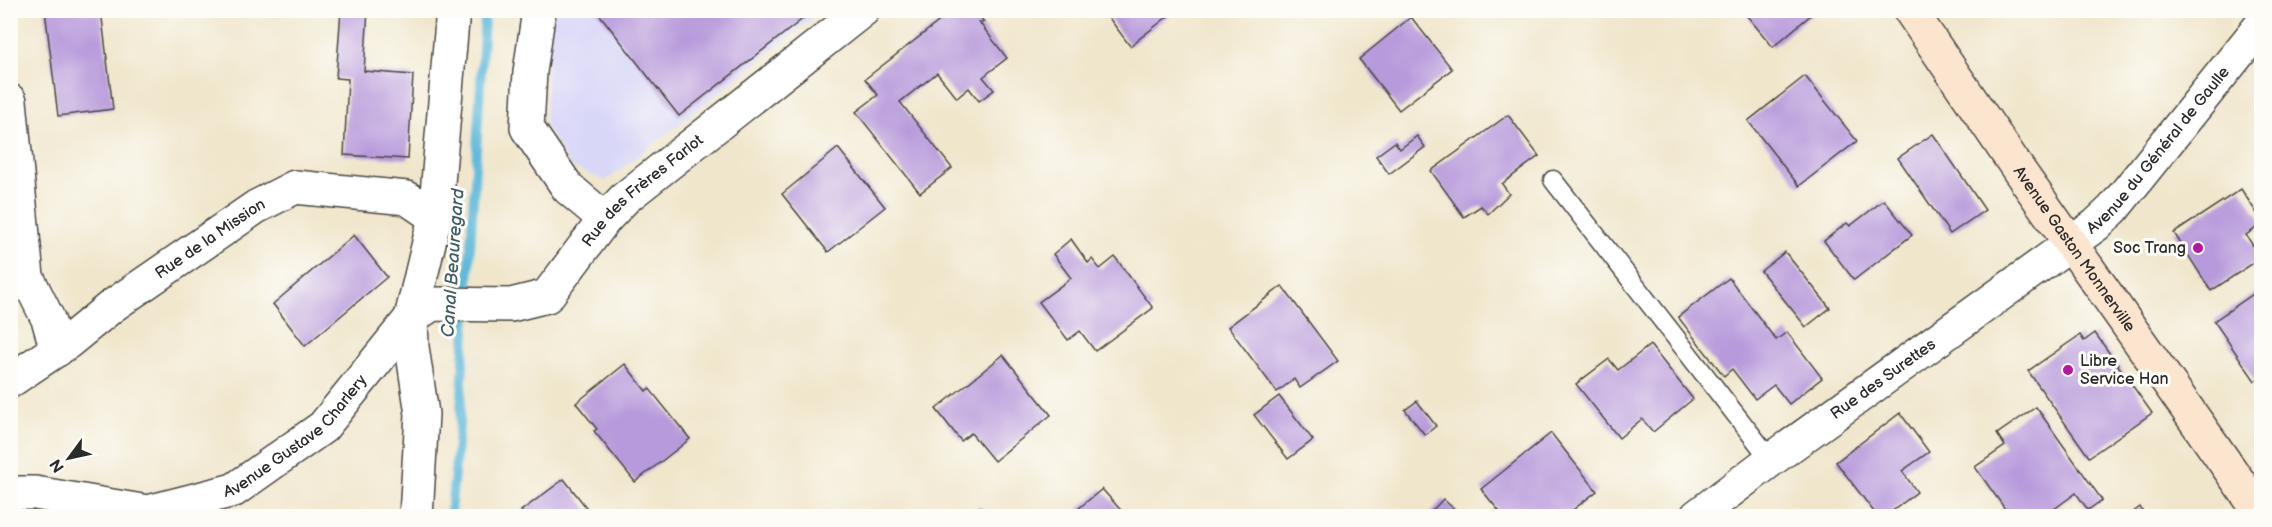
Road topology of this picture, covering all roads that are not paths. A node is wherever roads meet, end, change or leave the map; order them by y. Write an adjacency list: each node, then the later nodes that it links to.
1 (453, 10): 9 (street)
2 (539, 10): 10 (street)
3 (862, 10): 10 (street, Rue des Frères Farlot)
4 (1910, 10): 11 (main road, Avenue Gaston Monnerville)
5 (2252, 10): 6 (street)
6 (2261, 25): 11 (street, Avenue du Général de Gaulle)
7 (10, 101): 13 (street)
8 (1553, 180): 15 (lane)
9 (435, 217): 12 (street); 13 (street, Rue de la Mission)
10 (605, 219): 12 (street, Rue des Frères Farlot)
11 (2070, 242): 15 (street, Rue des Surettes); 17 (main road, Avenue Gaston Monnerville)
12 (421, 311): 16 (street, Avenue Gustave Charlery); 18 (street)
13 (57, 350): 14 (street, Rue de la Mission)
14 (10, 381)
15 (1772, 460): 19 (street, Rue des Surettes)
16 (10, 493)
17 (2262, 514)
18 (416, 516)
19 (1697, 516)

